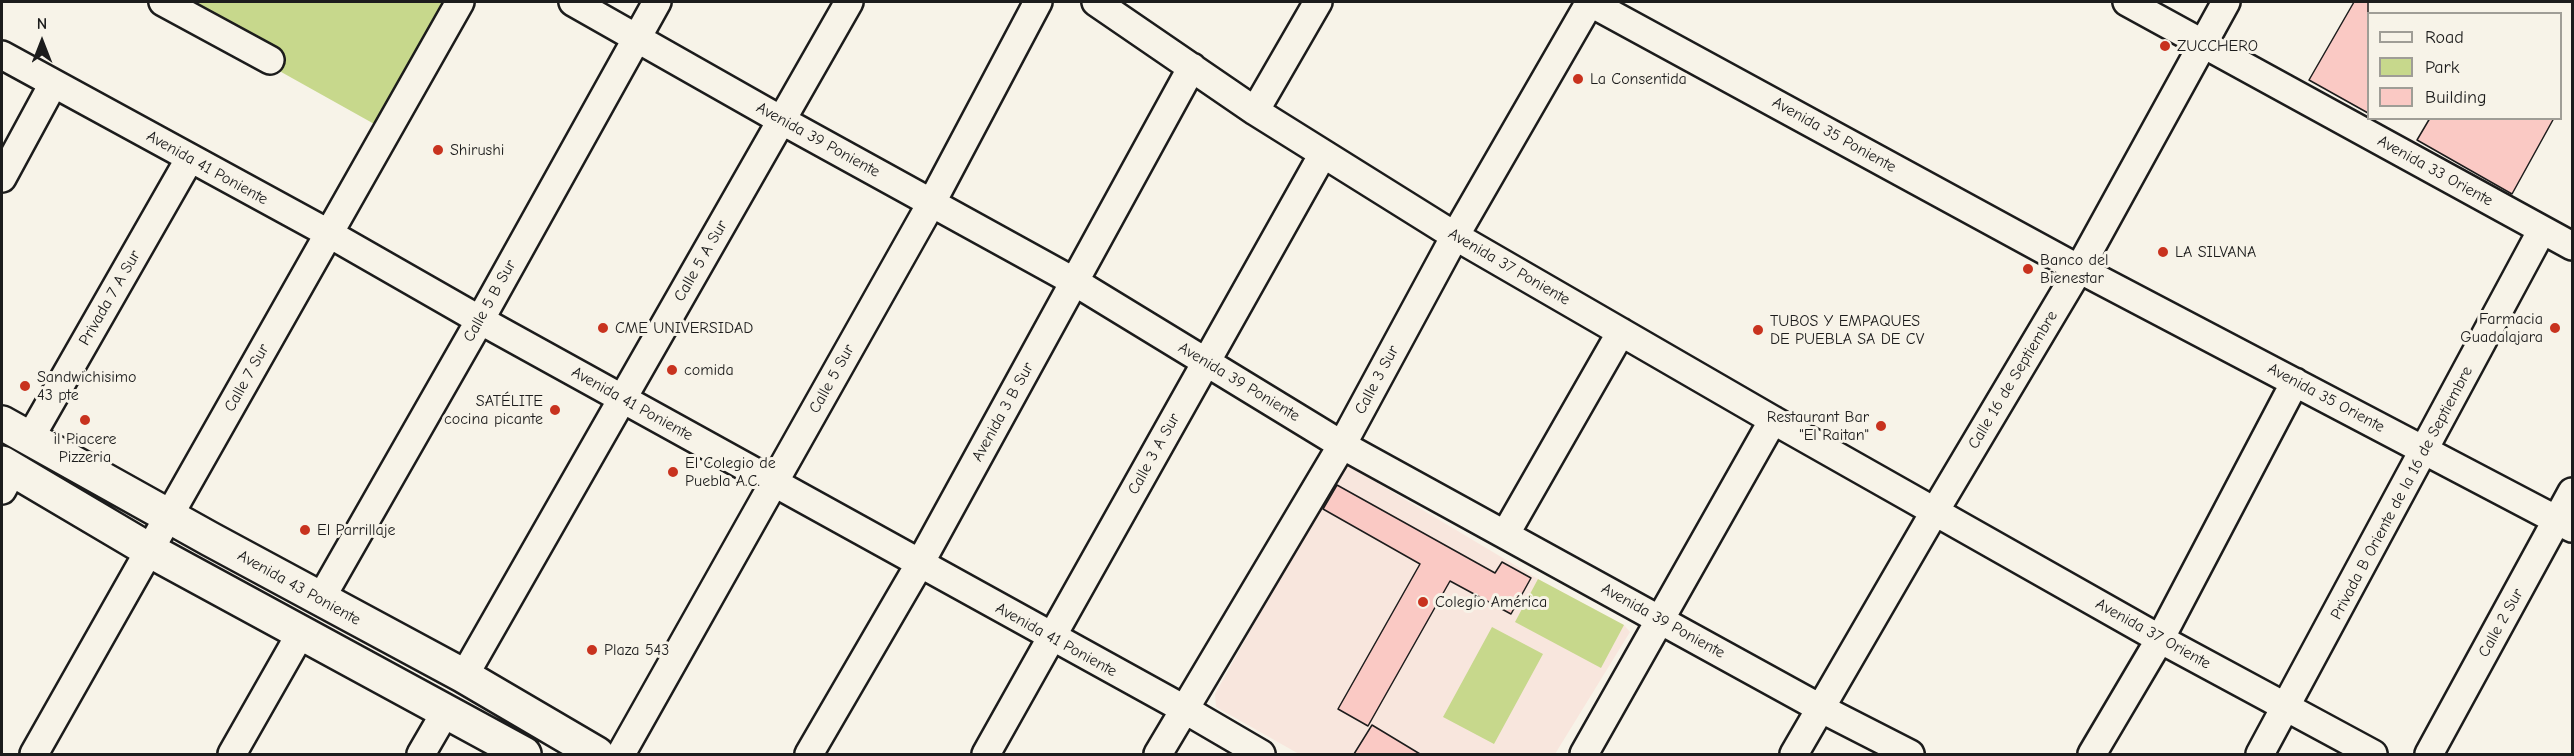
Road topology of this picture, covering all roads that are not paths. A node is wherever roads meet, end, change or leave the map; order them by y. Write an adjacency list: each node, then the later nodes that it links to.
1 (460, 2): 25 (street, Calle 7 Sur)
2 (573, 2): 12 (street, Avenida 39 Poniente)
3 (657, 2): 12 (street, Calle 5 B Sur)
4 (849, 2): 19 (street, Calle 5 A Sur)
5 (1038, 2): 23 (street, Calle 5 Sur)
6 (1096, 2): 16 (street, Avenida 37 Poniente)
7 (1318, 2): 18 (street)
8 (1590, 2): 26 (street, Calle 3 Sur); 28 (street, Avenida 35 Poniente)
9 (2127, 2): 13 (street, Avenida 33 Oriente)
10 (2226, 2): 13 (street, Calle 16 de Septiembre)
11 (179, 5): 15 (street)
12 (637, 38): 19 (street, Avenida 39 Poniente); 30 (street, Calle 5 B Sur)
13 (2203, 43): 24 (street, Avenida 33 Oriente); 28 (street, Calle 16 de Septiembre)
14 (2, 55): 17 (street, Avenida 41 Poniente)
15 (270, 60)
16 (1192, 67): 18 (street, Avenida 37 Poniente); 29 (street, Avenida 3 B Sur)
17 (53, 84): 21 (street, Avenida 41 Poniente); 22 (street)
18 (1256, 111): 20 (street, Avenida 37 Poniente)
19 (782, 120): 23 (street, Avenida 39 Poniente); 34 (street, Calle 5 A Sur)
20 (1323, 154): 26 (street, Avenida 37 Poniente); 32 (street, Calle 3 A Sur)
21 (190, 158): 25 (street, Avenida 41 Poniente); 37 (street, Privada 7 A Sur)
22 (2, 178)
23 (932, 202): 29 (street, Avenida 39 Poniente); 41 (street, Calle 5 Sur)
24 (2542, 230): 27 (street, Avenida 33 Oriente); 39 (street, Privada B Oriente de la 16 de Septiembre)
25 (328, 233): 30 (street, Avenida 41 Poniente); 44 (street, Calle 7 Sur)
26 (1455, 236): 31 (street, Avenida 37 Poniente); 38 (street, Calle 3 Sur)
27 (2572, 246)
28 (2079, 268): 33 (street, Avenida 35 Oriente); 43 (street, Calle 16 de Septiembre)
29 (1075, 282): 32 (street, Avenida 39 Poniente); 48 (street, Avenida 3 B Sur)
30 (480, 320): 34 (street, Avenida 41 Poniente); 49 (street, Calle 5 B Sur)
31 (1621, 332): 35 (street, Avenida 37 Poniente); 46 (street)
32 (1205, 361): 38 (street, Avenida 39 Poniente); 52 (street, Calle 3 A Sur)
33 (2295, 382): 39 (street, Avenida 35 Oriente); 53 (street)
34 (622, 399): 41 (street, Avenida 41 Poniente); 54 (street, Calle 5 A Sur)
35 (1773, 420): 43 (street, Avenida 37 Poniente); 50 (street)
36 (2, 423): 37 (main road, Avenida 43 Poniente)
37 (30, 438): 44 (main road, Avenida 43 Poniente)
38 (1342, 445): 46 (street, Avenida 39 Poniente); 57 (street, Calle 3 Sur)
39 (2425, 450): 45 (street, Avenida 35 Oriente); 55 (street, Privada B Oriente de la 16 de Septiembre)
40 (5, 474): 47 (main road)
41 (774, 483): 48 (street, Avenida 41 Poniente); 64 (street, Calle 5 Sur)
42 (2572, 492): 45 (street, Calle 2 Sur)
43 (1935, 511): 53 (street, Avenida 37 Oriente); 56 (street, Calle 16 de Septiembre)
44 (169, 516): 47 (street, Calle 7 Sur); 49 (main road, Avenida 43 Poniente)
45 (2565, 524): 75 (street, Calle 2 Sur)
46 (1506, 533): 50 (street, Avenida 39 Poniente)
47 (149, 550): 51 (main road); 59 (street, Calle 7 Sur)
48 (919, 565): 52 (street, Avenida 41 Poniente); 65 (street, Avenida 3 B Sur)
49 (320, 600): 54 (main road, Avenida 43 Poniente)
50 (1660, 620): 56 (street, Avenida 39 Poniente); 69 (street)
51 (302, 632): 58 (main road); 60 (street)
52 (1052, 637): 57 (street, Avenida 41 Poniente); 66 (street, Calle 3 A Sur)
53 (2160, 639): 55 (street, Avenida 37 Oriente); 72 (street)
54 (464, 676): 63 (main road, Avenida 43 Poniente)
55 (2287, 707): 73 (street, Privada B Oriente de la 16 de Septiembre); 74 (street, Avenida 37 Oriente)
56 (1820, 708): 70 (street, Calle 16 de Septiembre); 71 (street, Avenida 39 Poniente)
57 (1184, 710): 67 (street, Calle 3 Sur); 68 (street, Avenida 41 Poniente)
58 (446, 711): 61 (street); 62 (main road)
59 (34, 754)
60 (232, 754)
61 (421, 754)
62 (524, 754)
63 (597, 754)
64 (621, 754)
65 (809, 754)
66 (986, 754)
67 (1158, 754)
68 (1261, 754)
69 (1584, 754)
70 (1794, 754)
71 (1910, 754)
72 (2092, 754)
73 (2260, 754)
74 (2373, 754)
75 (2429, 754)

